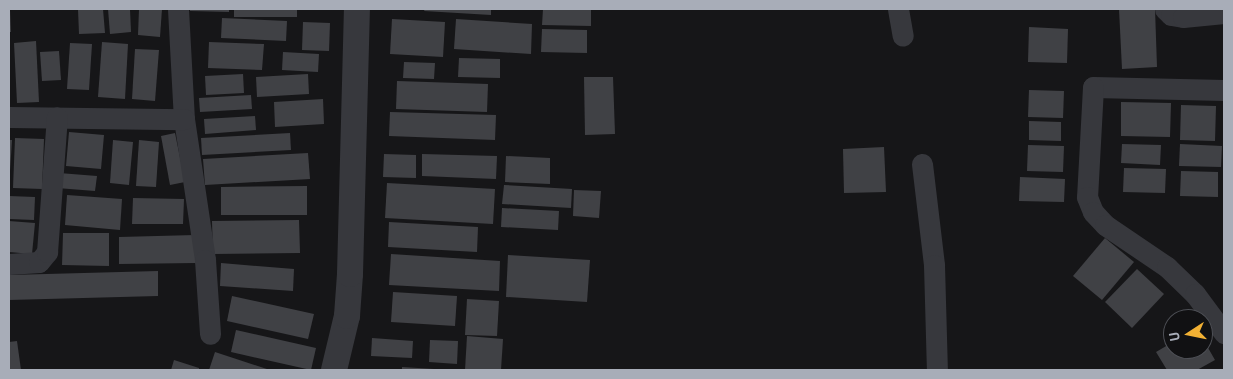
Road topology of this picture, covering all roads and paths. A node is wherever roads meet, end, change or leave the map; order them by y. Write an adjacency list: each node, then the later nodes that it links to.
1 (178, 9): 10 (street)
2 (357, 9): 15 (street)
3 (898, 9): 6 (street)
4 (1165, 9): 5 (street)
5 (1224, 13)
6 (903, 36)
7 (1224, 90): 13 (street)
8 (9, 117): 9 (street)
9 (57, 117): 10 (street); 12 (street)
10 (184, 119): 14 (street)
11 (922, 164): 16 (street)
12 (9, 264)
13 (1224, 333)
14 (210, 334)
15 (334, 370)
16 (937, 370)

